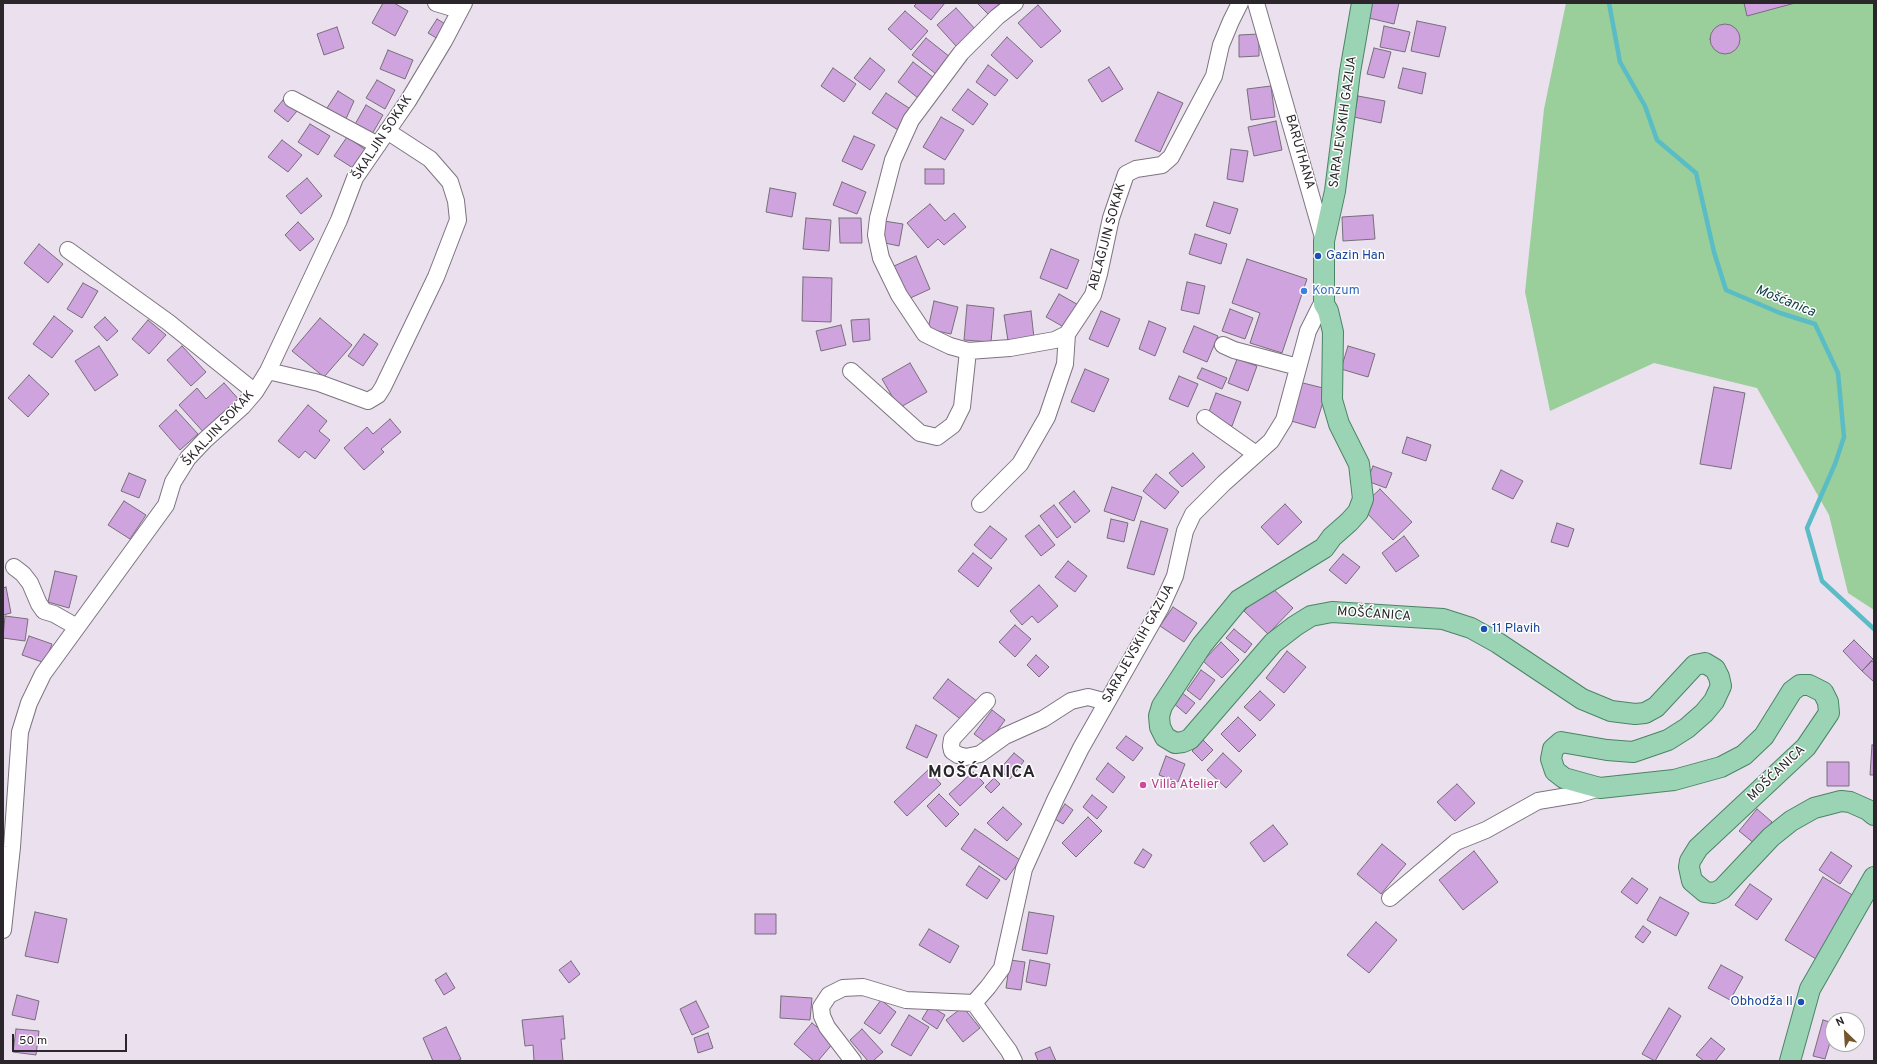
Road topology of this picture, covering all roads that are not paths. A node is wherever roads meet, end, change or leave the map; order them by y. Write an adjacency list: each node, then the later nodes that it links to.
1 (436, 3): 6 (street)
2 (1015, 3): 15 (street)
3 (1240, 3): 13 (street, ABLAGIJIN SOKAK)
4 (1256, 3): 10 (street, BARUTHANA)
5 (1362, 3): 10 (main road, SARAJEVSKIH GAZIJA)
6 (462, 7): 8 (street, ŠKALJIN SOKAK)
7 (292, 99): 9 (street)
8 (388, 131): 9 (street, ŠKALJIN SOKAK); 17 (street)
9 (378, 144): 17 (street, ŠKALJIN SOKAK)
10 (1324, 241): 12 (main road, BARUTHANA)
11 (68, 250): 19 (street)
12 (1324, 304): 16 (street, SARAJEVSKIH GAZIJA); 27 (main road, MOŠĆANICA)
13 (1067, 334): 15 (street); 22 (street)
14 (1223, 345): 16 (street)
15 (968, 351): 18 (street)
16 (1298, 367): 21 (street, SARAJEVSKIH GAZIJA)
17 (268, 371): 19 (street, ŠKALJIN SOKAK)
18 (850, 371)
19 (255, 392): 24 (street, ŠKALJIN SOKAK)
20 (1205, 418): 21 (street)
21 (1256, 454): 26 (street, SARAJEVSKIH GAZIJA)
22 (980, 504)
23 (14, 567): 24 (street)
24 (77, 628): 31 (street, ŠKALJIN SOKAK)
25 (987, 701): 26 (street)
26 (1107, 702): 32 (street, SARAJEVSKIH GAZIJA)
27 (1600, 788): 28 (main road, MOŠĆANICA); 30 (street, MOŠĆANICA)
28 (1874, 815)
29 (1874, 878): 35 (main road)
30 (1390, 898)
31 (3, 930)
32 (974, 1003): 33 (street); 34 (street)
33 (853, 1061)
34 (1014, 1061)
35 (1790, 1061)

